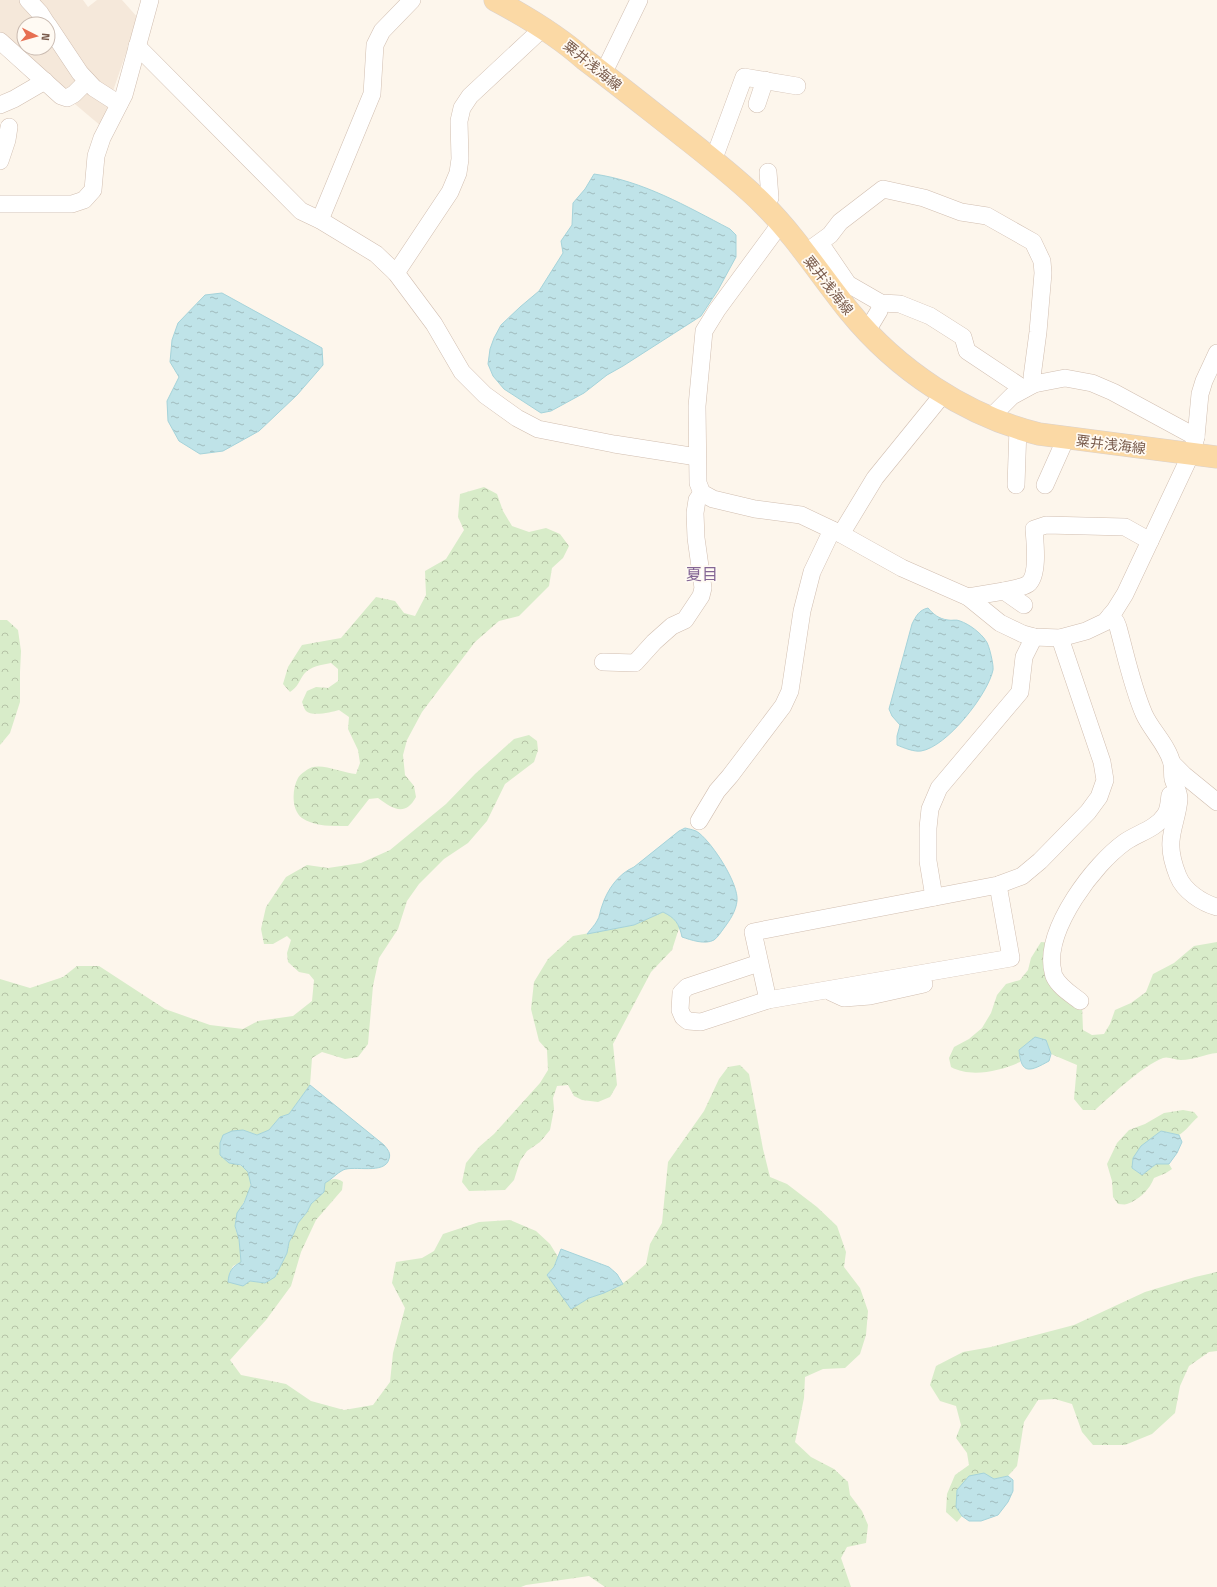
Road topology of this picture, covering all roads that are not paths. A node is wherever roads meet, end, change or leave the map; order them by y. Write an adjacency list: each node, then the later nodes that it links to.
1 (28, 0): 6 (street)
2 (150, 0): 10 (street)
3 (412, 0): 25 (street)
4 (495, 0): 7 (main road, 粟井浅海線)
5 (639, 0): 11 (street)
6 (42, 16)
7 (543, 28): 11 (main road, 粟井浅海線); 28 (street)
8 (56, 36): 14 (street)
9 (0, 40): 13 (street)
10 (137, 46): 16 (street); 25 (street)
11 (603, 74): 21 (main road, 粟井浅海線)
12 (765, 80): 15 (street); 17 (street); 21 (street)
13 (45, 81): 14 (street); 18 (street)
14 (87, 81): 16 (street)
15 (798, 86)
16 (119, 104): 23 (street)
17 (756, 104)
18 (0, 105)
19 (9, 127): 20 (street)
20 (0, 161)
21 (713, 161): 24 (main road, 粟井浅海線)
22 (768, 172): 24 (street)
23 (0, 204)
24 (764, 205): 26 (main road, 粟井浅海線)
25 (320, 220): 28 (street)
26 (781, 223): 27 (main road, 粟井浅海線); 38 (street)
27 (813, 248): 29 (street); 30 (main road, 粟井浅海線); 32 (street)
28 (396, 273): 38 (street)
29 (881, 303): 30 (street); 32 (street)
30 (867, 331): 33 (main road, 粟井浅海線)
31 (1217, 353): 37 (street)
32 (1029, 387): 34 (street); 37 (street)
33 (944, 394): 34 (main road, 粟井浅海線); 43 (street)
34 (991, 417): 35 (main road, 粟井浅海線)
35 (1018, 428): 36 (main road, 粟井浅海線); 40 (street)
36 (1066, 438): 37 (main road, 粟井浅海線); 41 (street)
37 (1194, 445): 39 (main road, 粟井浅海線); 44 (street)
38 (697, 457): 42 (street)
39 (1217, 457)
40 (1016, 485)
41 (1045, 485)
42 (702, 493): 43 (street); 51 (street)
43 (837, 532): 46 (street); 54 (street)
44 (1150, 541): 45 (street); 48 (street)
45 (1004, 591): 46 (street); 47 (street)
46 (968, 597): 49 (street)
47 (1024, 605)
48 (1110, 616): 50 (street); 52 (street)
49 (1034, 637): 50 (street); 56 (street)
50 (1060, 638): 55 (street)
51 (604, 662)
52 (1173, 771): 53 (street); 57 (street); 60 (street)
53 (1217, 802)
54 (699, 821)
55 (998, 885): 56 (street); 59 (street)
56 (934, 897): 58 (street)
57 (1217, 907)
58 (759, 963): 59 (street); 59 (street)
59 (768, 1000)
60 (1080, 1001)

